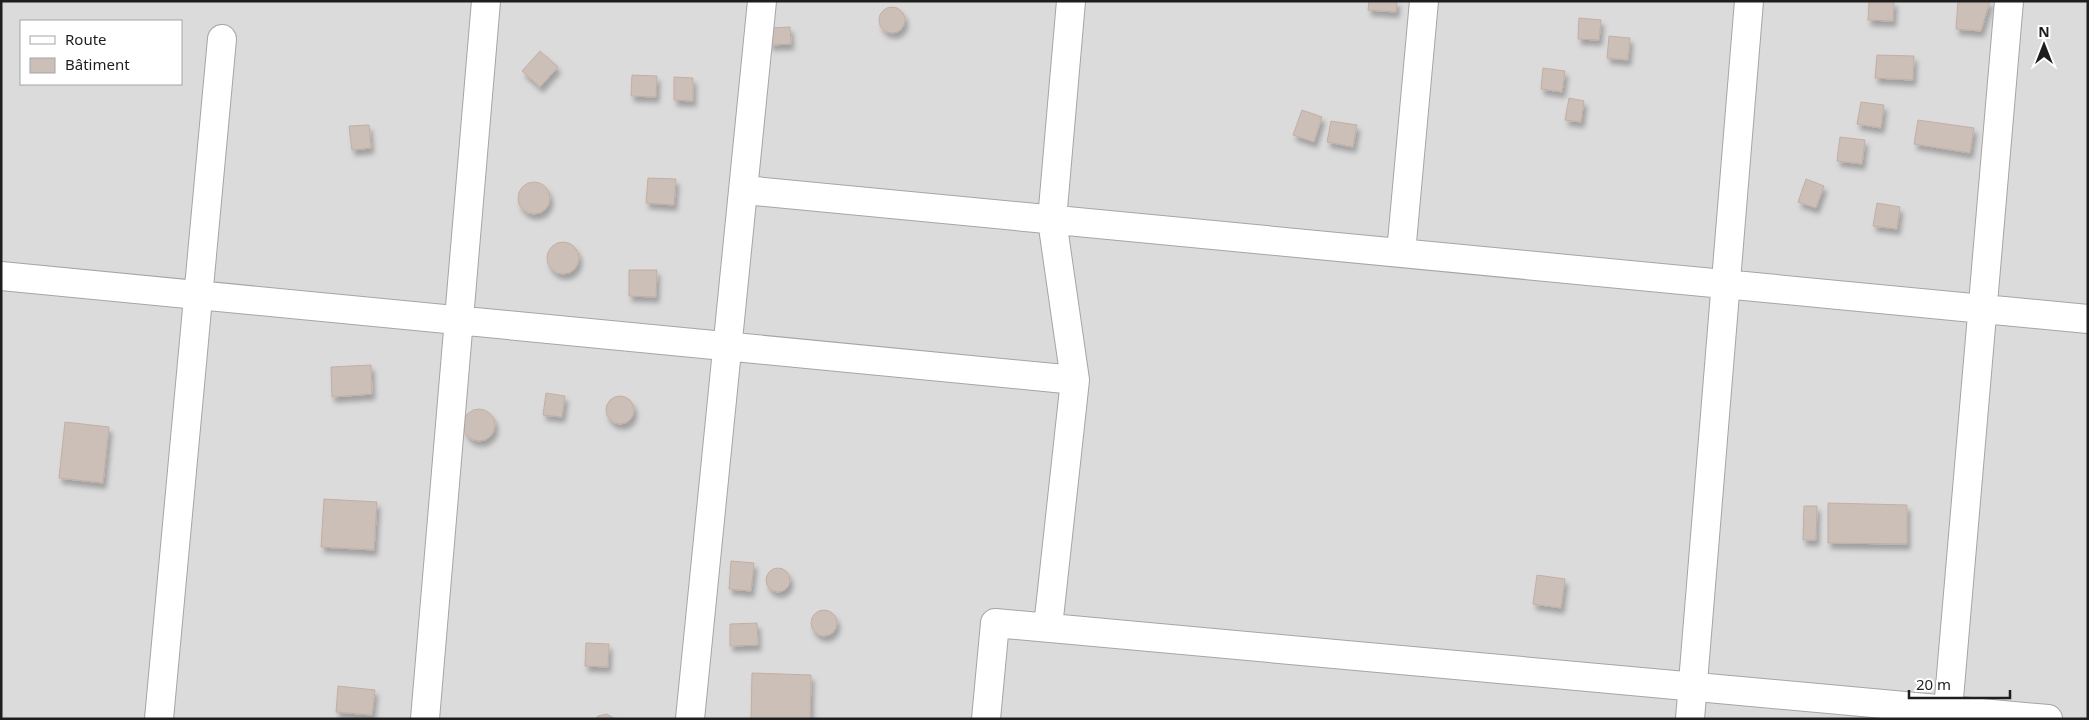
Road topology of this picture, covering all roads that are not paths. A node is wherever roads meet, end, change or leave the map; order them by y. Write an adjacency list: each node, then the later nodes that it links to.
1 (486, 1): 16 (street)
2 (762, 1): 8 (street)
3 (1071, 1): 9 (street)
4 (1424, 1): 10 (street)
5 (1749, 1): 12 (street)
6 (2009, 1): 14 (street)
7 (222, 39): 13 (street)
8 (744, 190): 9 (street); 17 (street)
9 (1052, 220): 10 (street); 18 (street)
10 (1401, 253): 12 (street)
11 (1, 276): 13 (street)
12 (1725, 284): 14 (street); 20 (street)
13 (198, 295): 16 (street); 22 (street)
14 (1982, 309): 15 (street); 21 (street)
15 (2088, 319)
16 (459, 320): 17 (street); 23 (street)
17 (728, 346): 18 (street); 24 (street)
18 (1075, 380): 19 (street)
19 (1048, 628): 20 (street); 25 (street)
20 (1692, 686): 21 (street); 26 (street)
21 (1948, 710): 27 (street)
22 (159, 719)
23 (425, 719)
24 (690, 719)
25 (986, 719)
26 (1690, 719)
27 (2048, 719)

